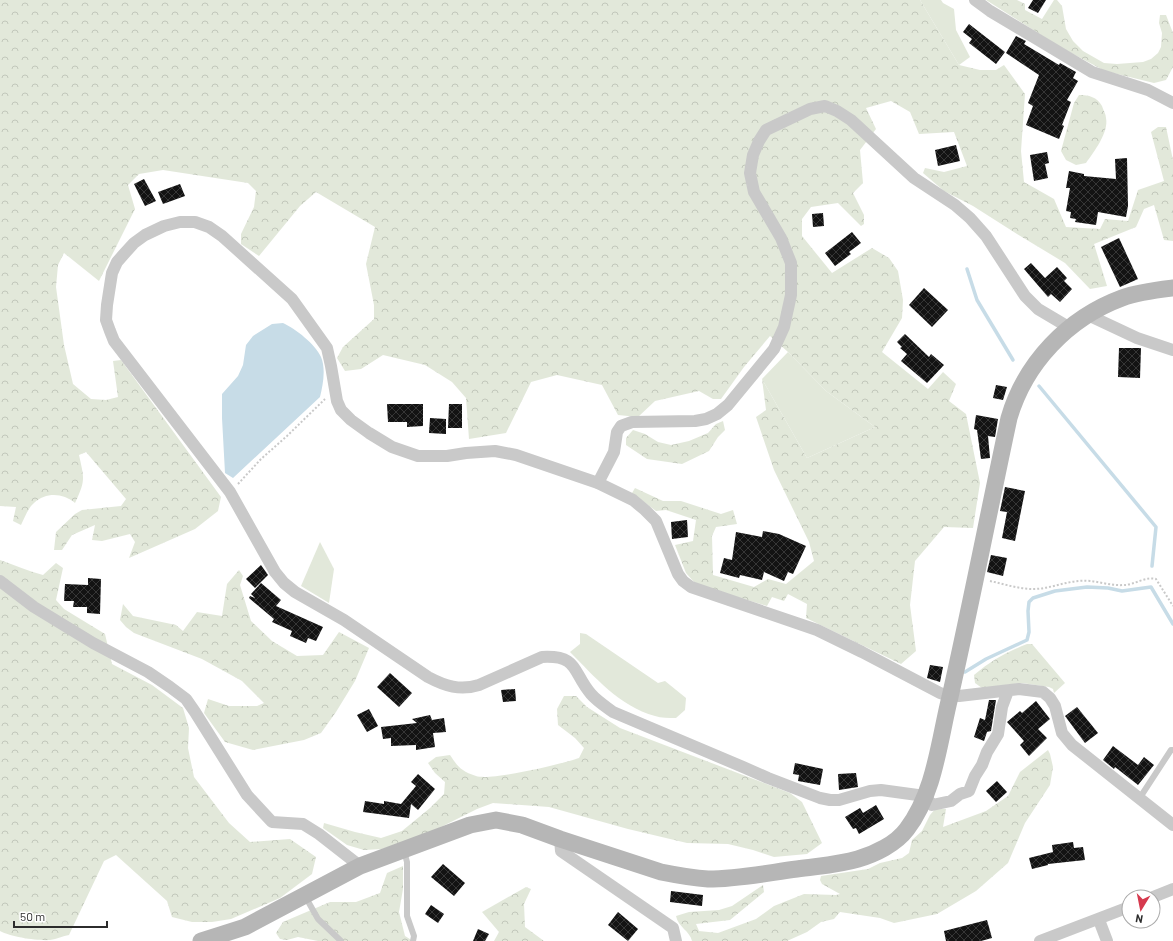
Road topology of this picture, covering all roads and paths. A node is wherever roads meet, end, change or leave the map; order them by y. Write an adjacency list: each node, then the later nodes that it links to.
1 (975, 0): 2 (street)
2 (1173, 103)
3 (1173, 288): 4 (street)
4 (1088, 315): 5 (street); 6 (street)
5 (1070, 328): 8 (street); 10 (street)
6 (1173, 350)
7 (335, 390): 8 (street); 9 (path); 9 (street)
8 (598, 483): 14 (street)
9 (230, 492): 16 (street)
10 (975, 578): 12 (path); 14 (street)
11 (0, 581): 21 (street)
12 (1173, 606)
13 (1008, 691): 14 (street); 16 (street); 17 (street)
14 (950, 696): 16 (street)
15 (1173, 750): 17 (lane)
16 (925, 796): 19 (street)
17 (1139, 799): 18 (street)
18 (1173, 825)
19 (560, 839): 20 (street); 30 (street)
20 (404, 851): 21 (street); 29 (lane)
21 (360, 866): 24 (street)
22 (1173, 889): 23 (street)
23 (1161, 894)
24 (305, 896): 27 (street); 28 (lane)
25 (1121, 910): 26 (street)
26 (1098, 920): 31 (street); 32 (street)
27 (202, 941)
28 (342, 941)
29 (413, 941)
30 (676, 941)
31 (1040, 941)
32 (1108, 941)

